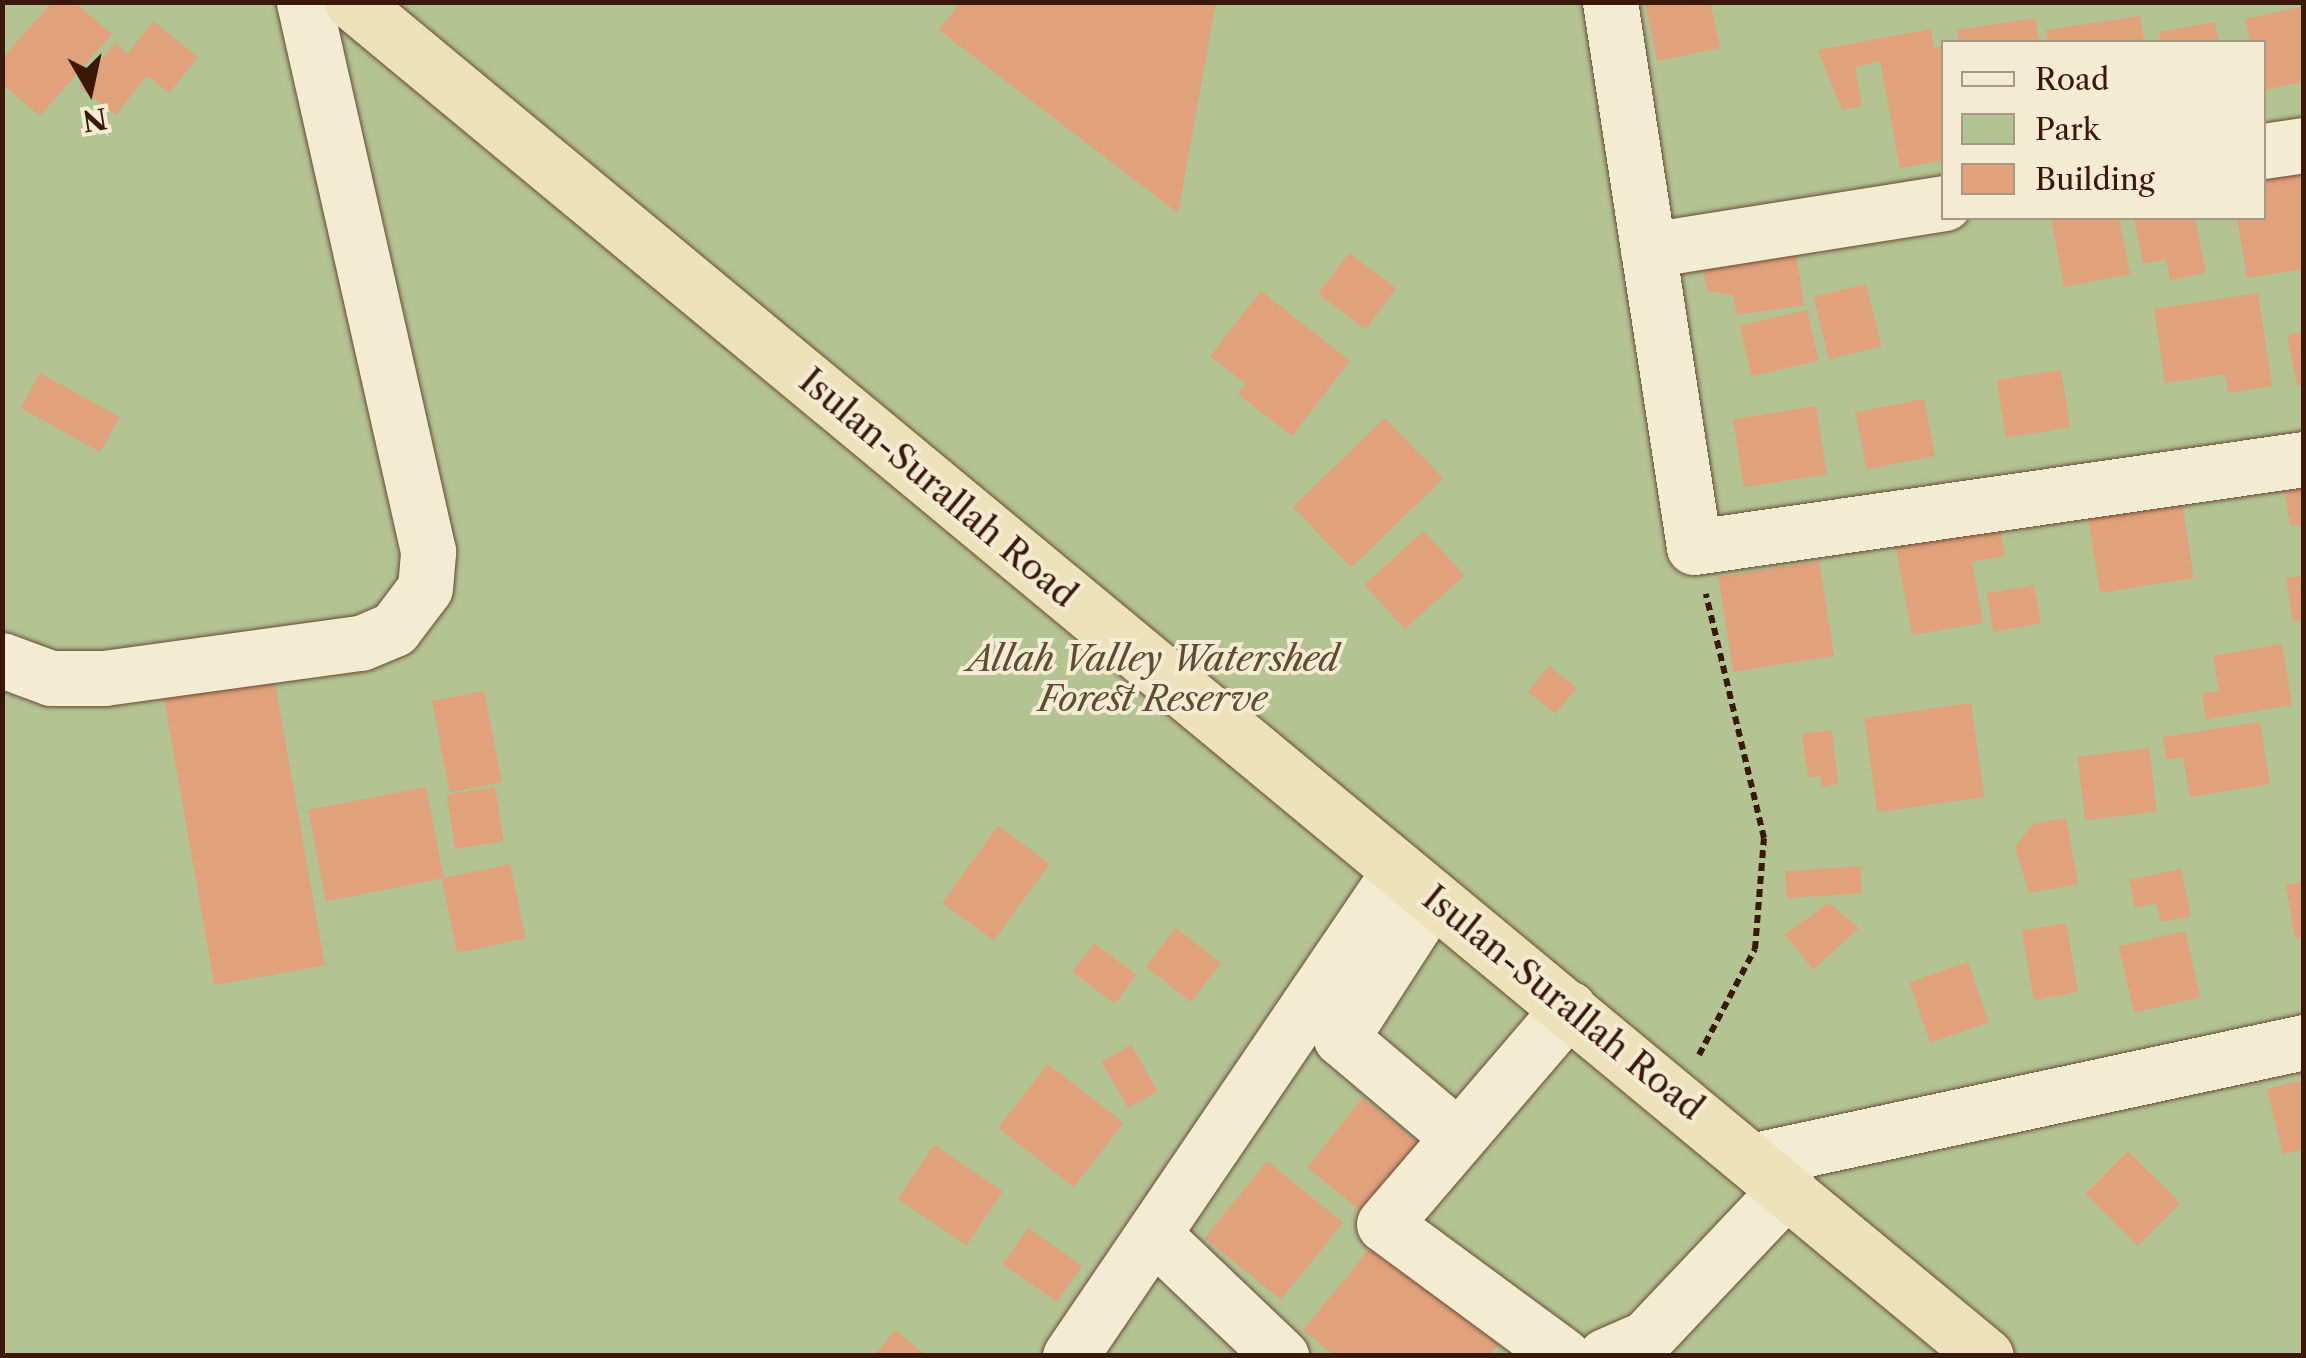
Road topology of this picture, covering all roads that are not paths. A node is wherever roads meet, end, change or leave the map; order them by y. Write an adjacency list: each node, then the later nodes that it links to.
1 (304, 2): 9 (street)
2 (352, 2): 10 (highway, Isulan-Surallah Road)
3 (1610, 2): 7 (street)
4 (2304, 145): 5 (street)
5 (2266, 151)
6 (1941, 202): 7 (street)
7 (1648, 250): 8 (street)
8 (2304, 459)
9 (2, 660)
10 (1416, 884): 11 (highway, Isulan-Surallah Road); 13 (street); 15 (street)
11 (1569, 1008): 13 (street); 14 (highway, Isulan-Surallah Road)
12 (2304, 1042): 14 (street)
13 (1458, 1137): 18 (street)
14 (1772, 1174): 19 (street); 20 (highway, Isulan-Surallah Road)
15 (1156, 1237): 16 (street); 17 (street)
16 (1070, 1356)
17 (1282, 1356)
18 (1563, 1356)
19 (1605, 1356)
20 (1986, 1356)

